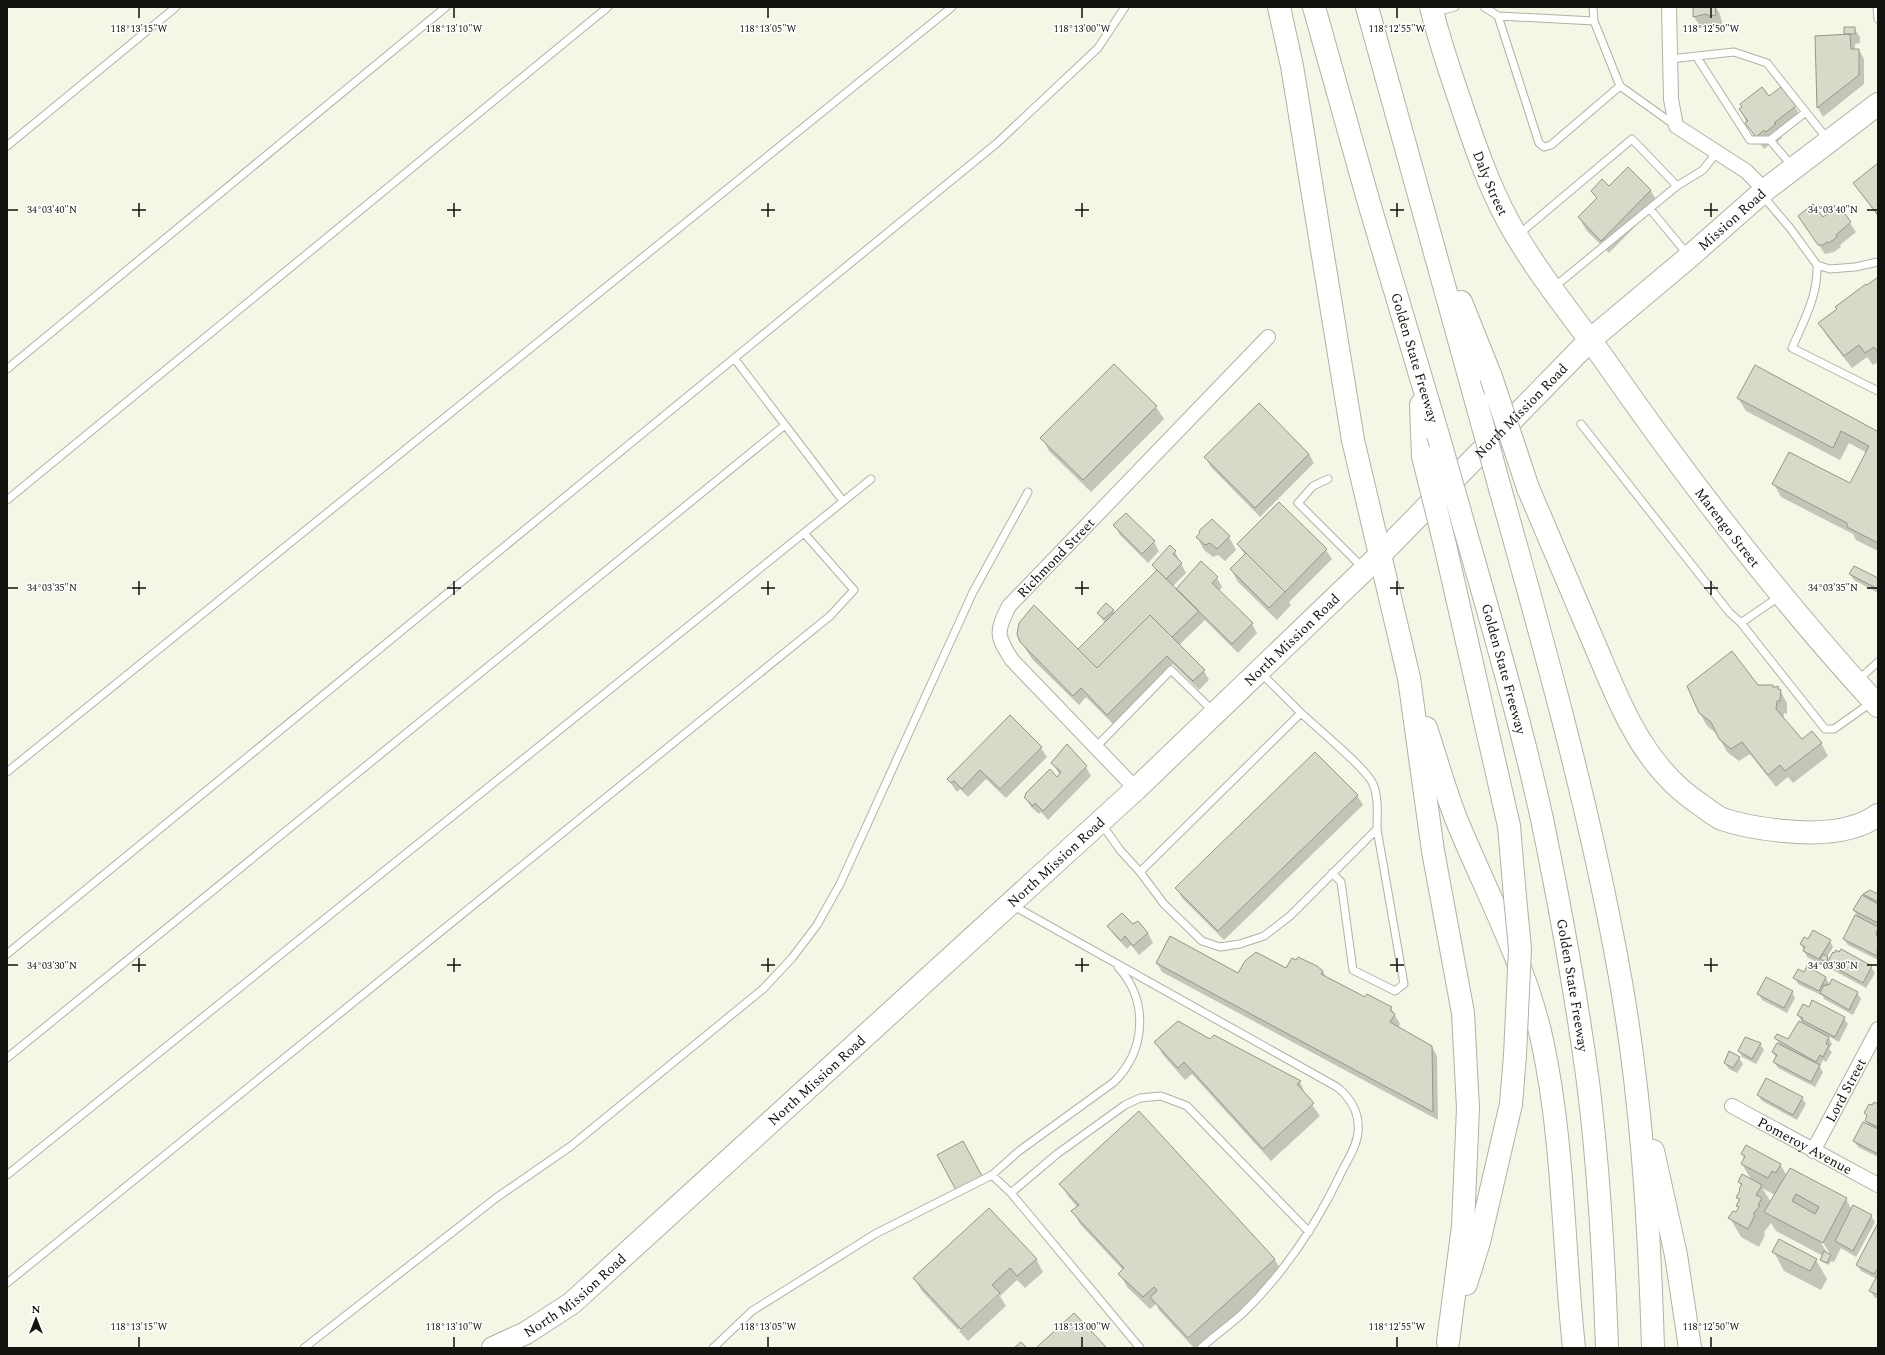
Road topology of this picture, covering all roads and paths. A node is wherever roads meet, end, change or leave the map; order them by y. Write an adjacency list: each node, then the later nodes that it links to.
1 (176, 7): 26 (lane)
2 (446, 7): 41 (lane)
3 (608, 7): 49 (lane)
4 (952, 7): 64 (lane)
5 (1125, 7): 40 (lane)
6 (1278, 7): 52 (main road)
7 (1314, 7): 42 (main road, Golden State Freeway)
8 (1367, 7): 31 (main road)
9 (1455, 7): 14 (lane)
10 (1484, 7): 15 (lane)
11 (1593, 7): 17 (lane)
12 (1669, 7): 19 (street)
13 (1877, 7): 16 (lane)
14 (1432, 10): 33 (main road, Daly Street)
15 (1498, 16): 17 (lane); 20 (lane)
16 (1878, 19)
17 (1594, 21): 20 (lane)
18 (1696, 56): 19 (lane); 22 (lane); 24 (lane)
19 (1670, 59): 23 (street)
20 (1620, 86): 23 (lane)
21 (1878, 104): 25 (main road, Mission Road)
22 (1806, 112): 24 (lane); 25 (lane)
23 (1676, 126): 27 (street)
24 (1770, 140): 28 (lane)
25 (1829, 141): 28 (main road, Mission Road)
26 (7, 146)
27 (1717, 152): 29 (lane); 30 (street)
28 (1794, 168): 30 (main road, Mission Road)
29 (1677, 186): 32 (lane); 33 (lane)
30 (1763, 192): 34 (main road, Mission Road); 36 (lane)
31 (1420, 200): 66 (main road, bridge); 76 (main road, bridge)
32 (1650, 208): 34 (lane); 37 (lane)
33 (1518, 236): 37 (main road, Daly Street)
34 (1689, 257): 39 (main road, Mission Road)
35 (1878, 262): 36 (lane)
36 (1817, 265): 43 (lane)
37 (1551, 290): 39 (main road, Daly Street)
38 (1268, 337): 63 (street, Richmond Street)
39 (1590, 340): 52 (main road, North Mission Road); 54 (main road, Marengo Street)
40 (734, 358): 45 (lane); 72 (lane)
41 (7, 369)
42 (1419, 374): 85 (main road, bridge); 92 (main road, Golden State Freeway, bridge)
43 (1878, 390)
44 (1581, 424): 55 (lane)
45 (785, 425): 50 (lane); 75 (lane)
46 (1328, 478): 53 (lane)
47 (870, 479): 50 (lane)
48 (1028, 492): 86 (lane)
49 (7, 500)
50 (843, 501): 51 (lane)
51 (804, 533): 79 (lane); 84 (lane)
52 (1381, 554): 53 (main road, North Mission Road); 58 (main road)
53 (1364, 570): 57 (main road, North Mission Road)
54 (1781, 596): 55 (lane); 59 (main road, Marengo Street)
55 (1741, 623): 60 (lane)
56 (1878, 662): 59 (lane)
57 (1258, 671): 61 (main road, North Mission Road); 62 (lane)
58 (1409, 678): 85 (main road); 91 (main road)
59 (1857, 682): 60 (main road, Marengo Street)
60 (1876, 703)
61 (1215, 713): 63 (lane); 65 (main road, North Mission Road)
62 (1301, 714): 68 (lane); 69 (lane)
63 (1096, 748): 65 (street, Richmond Street)
64 (7, 772)
65 (1136, 789): 67 (main road, North Mission Road)
66 (1878, 815)
67 (1100, 821): 69 (lane); 71 (main road, North Mission Road)
68 (1377, 829): 70 (lane); 70 (lane)
69 (1140, 872): 70 (lane)
70 (1332, 873)
71 (1010, 904): 73 (lane); 87 (main road, North Mission Road)
72 (7, 954)
73 (1116, 963): 80 (lane); 83 (lane)
74 (1878, 1029): 78 (street, Lord Street)
75 (7, 1058)
76 (1634, 1072): 93 (main road); 94 (main road)
77 (1732, 1106): 78 (street, Pomeroy Avenue)
78 (1813, 1151): 81 (street, Pomeroy Avenue)
79 (7, 1175)
80 (992, 1175): 82 (lane); 88 (lane)
81 (1878, 1185)
82 (1011, 1193): 83 (lane); 89 (lane)
83 (1309, 1232): 90 (lane)
84 (7, 1283)
85 (1447, 1345)
86 (304, 1348)
87 (493, 1348)
88 (713, 1348)
89 (1140, 1348)
90 (1200, 1348)
91 (1574, 1348)
92 (1607, 1348)
93 (1653, 1348)
94 (1690, 1348)

